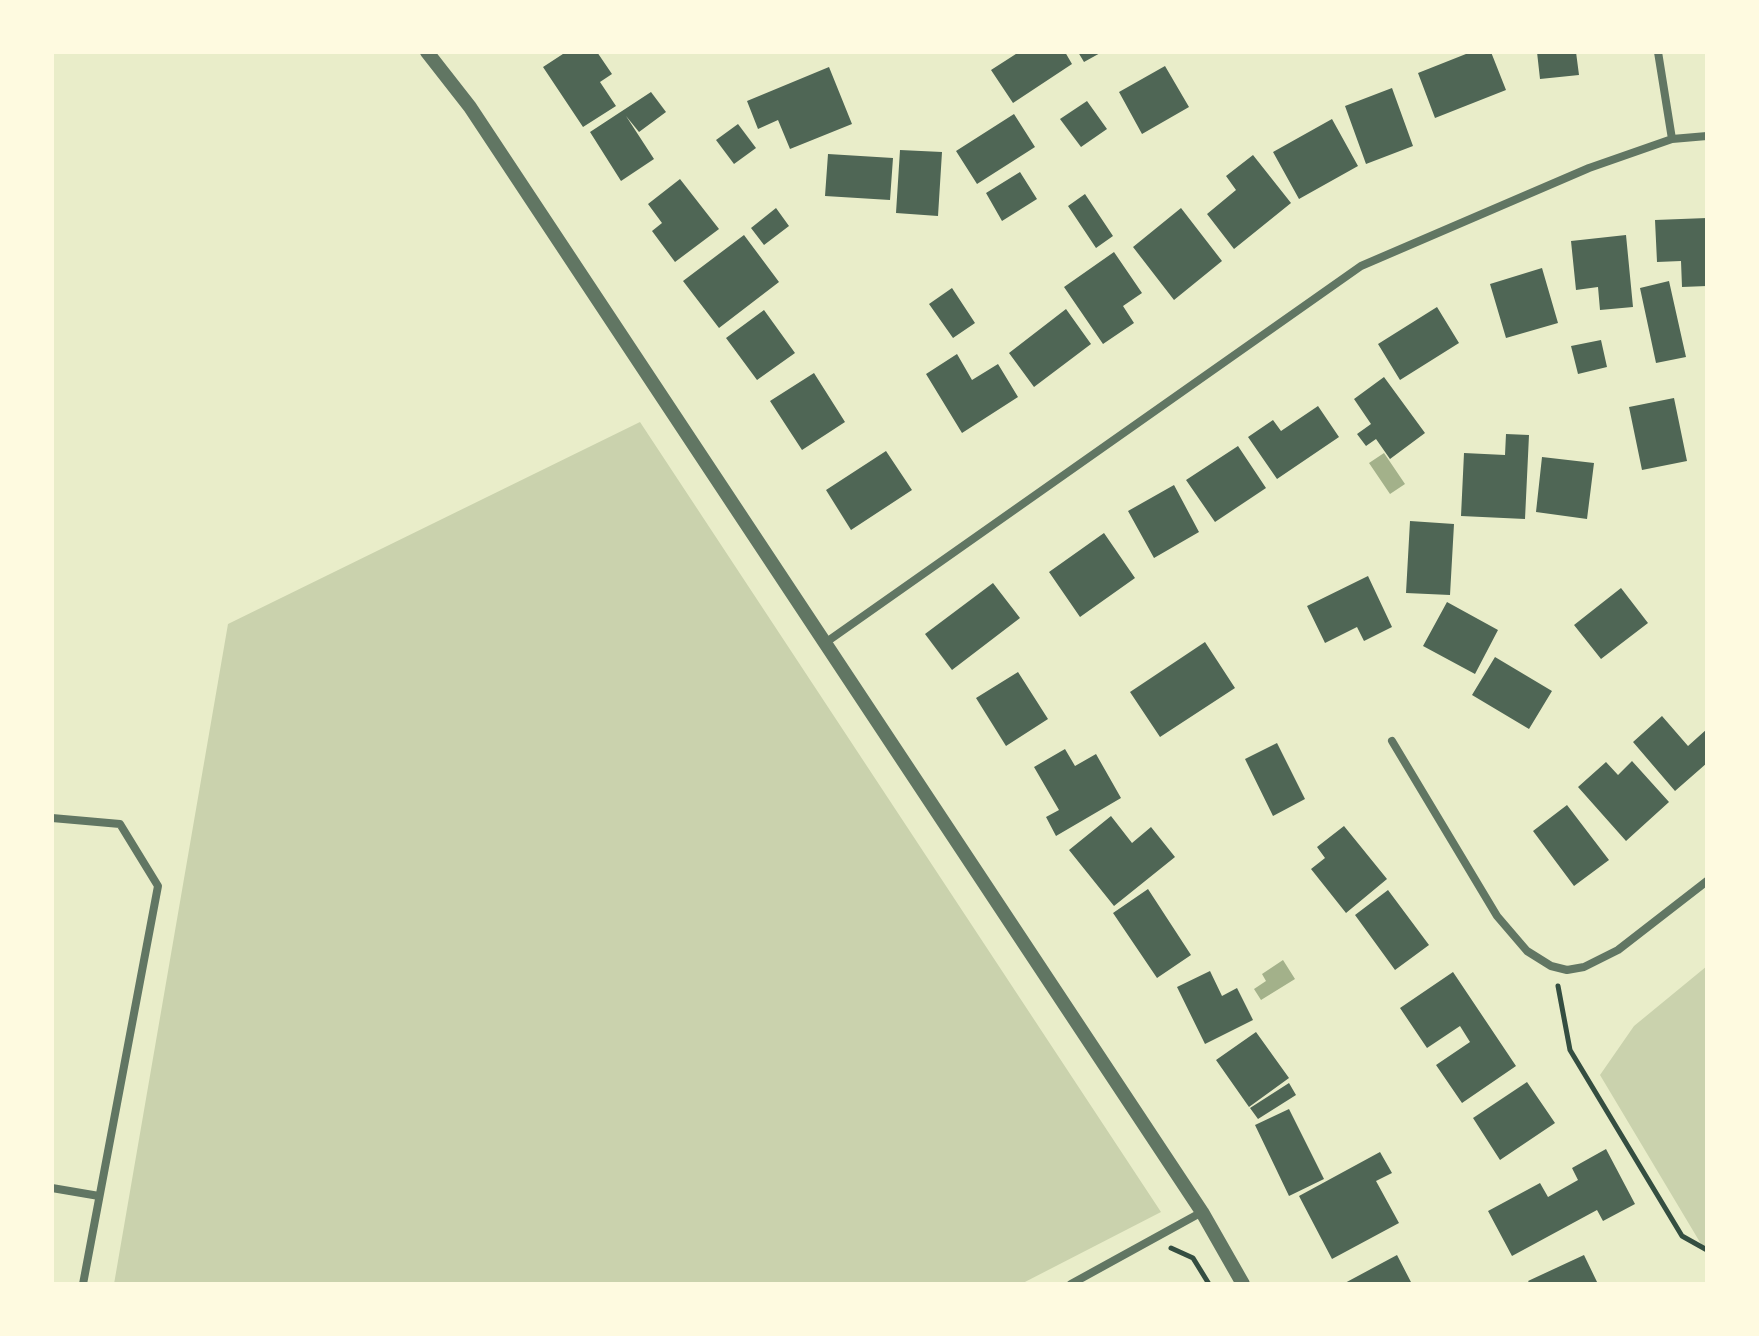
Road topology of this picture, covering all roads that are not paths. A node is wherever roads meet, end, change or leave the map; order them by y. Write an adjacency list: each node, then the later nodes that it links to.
1 (427, 52): 5 (street)
2 (1658, 52): 4 (street)
3 (1707, 136): 4 (street)
4 (1672, 139): 5 (street)
5 (825, 643): 11 (street)
6 (1392, 741): 8 (street)
7 (52, 818): 10 (street)
8 (1707, 881)
9 (52, 1188): 10 (street)
10 (99, 1196): 12 (street)
11 (1202, 1212): 13 (street); 14 (street)
12 (83, 1284)
13 (1071, 1284)
14 (1243, 1284)

